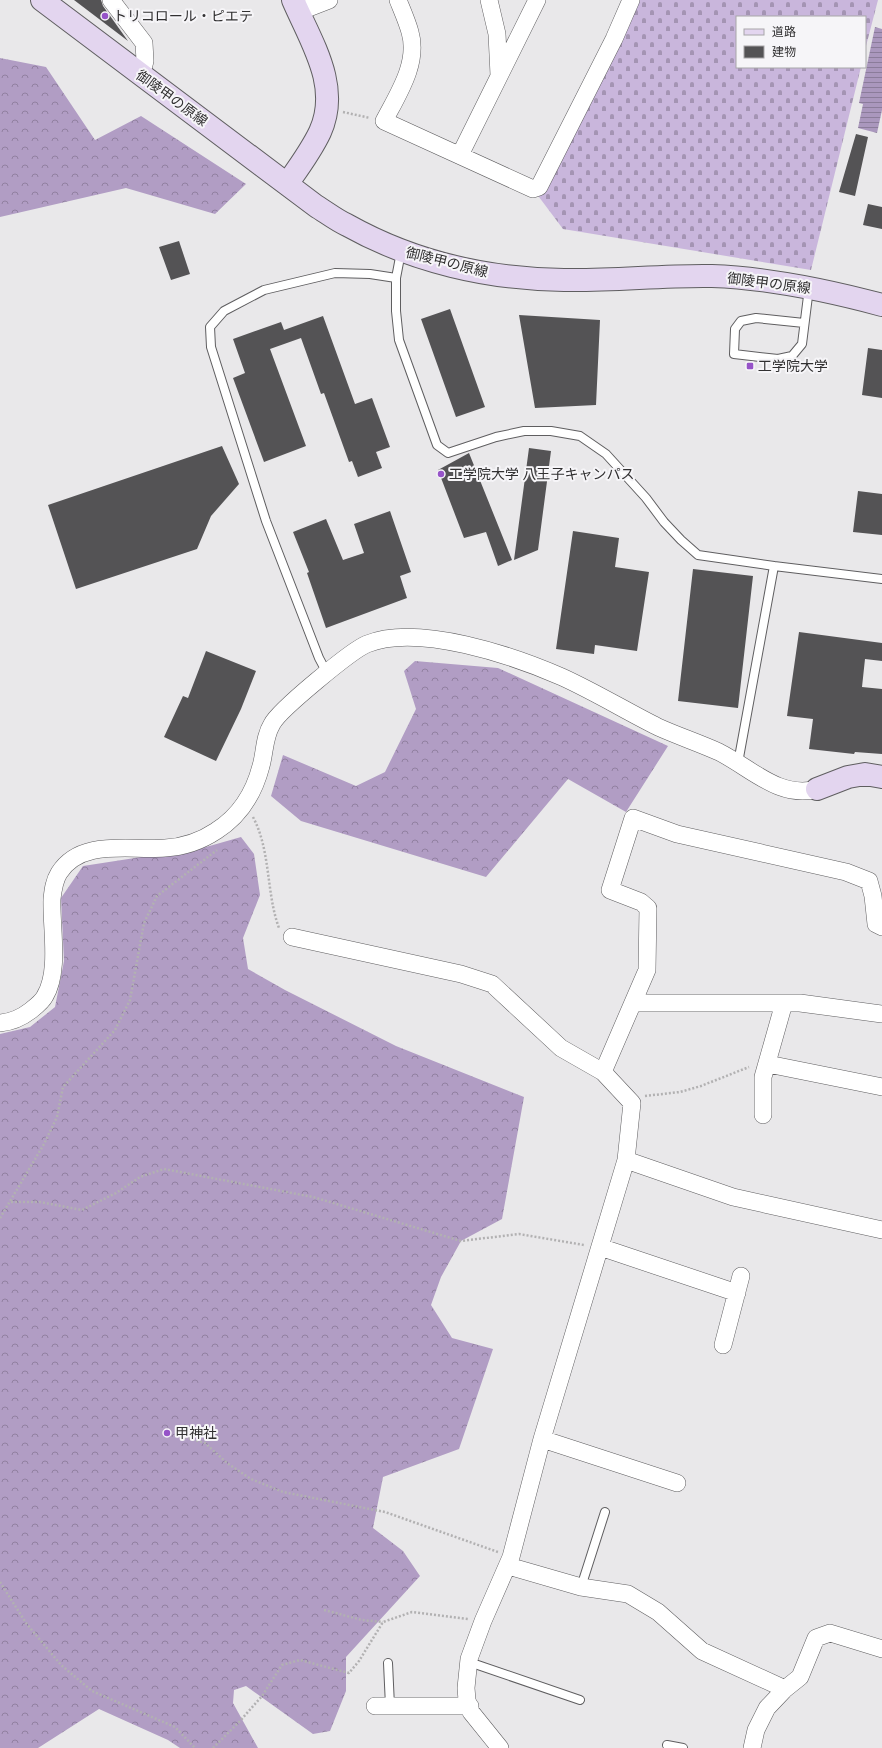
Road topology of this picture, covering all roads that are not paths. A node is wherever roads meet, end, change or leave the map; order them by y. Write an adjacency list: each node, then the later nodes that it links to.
1 (42, 0): 10 (street, 御陵甲の原線)
2 (111, 0): 10 (street)
3 (329, 0): 8 (street)
4 (398, 0): 11 (street)
5 (489, 0): 9 (street)
6 (537, 0): 9 (street)
7 (631, 0): 11 (street)
8 (295, 6): 12 (street)
9 (499, 75): 11 (street)
10 (141, 76): 12 (street, 御陵甲の原線)
11 (460, 155)
12 (287, 184): 13 (street, 御陵甲の原線)
13 (401, 251): 14 (lane); 15 (street, 御陵甲の原線)
14 (396, 278): 18 (lane); 20 (lane)
15 (809, 287): 16 (street, 御陵甲の原線); 17 (lane)
16 (882, 305)
17 (804, 323): 17 (lane)
18 (774, 566): 19 (lane); 21 (lane)
19 (882, 579)
20 (327, 674): 21 (street); 29 (street)
21 (738, 763): 23 (street)
22 (882, 777): 23 (street)
23 (817, 789)
24 (882, 927): 26 (street)
25 (292, 937): 31 (street)
26 (633, 1002): 27 (street); 31 (street)
27 (784, 1003): 28 (street); 30 (street)
28 (882, 1014)
29 (0, 1023)
30 (768, 1064): 32 (street); 33 (street)
31 (603, 1072): 34 (street)
32 (882, 1087)
33 (763, 1115)
34 (626, 1160): 35 (street); 36 (street)
35 (882, 1230)
36 (600, 1247): 38 (street); 40 (street)
37 (741, 1276): 38 (street)
38 (737, 1293): 39 (street)
39 (723, 1345)
40 (542, 1440): 41 (street); 43 (street)
41 (677, 1483)
42 (605, 1512): 44 (lane)
43 (510, 1561): 44 (street); 46 (street)
44 (581, 1586): 48 (street)
45 (882, 1649): 48 (street)
46 (469, 1662): 49 (lane); 51 (street)
47 (388, 1663): 50 (lane)
48 (785, 1689): 55 (street)
49 (580, 1700)
50 (383, 1706): 51 (street)
51 (470, 1706): 53 (street)
52 (667, 1745): 54 (lane)
53 (500, 1748)
54 (683, 1748)
55 (752, 1748)

